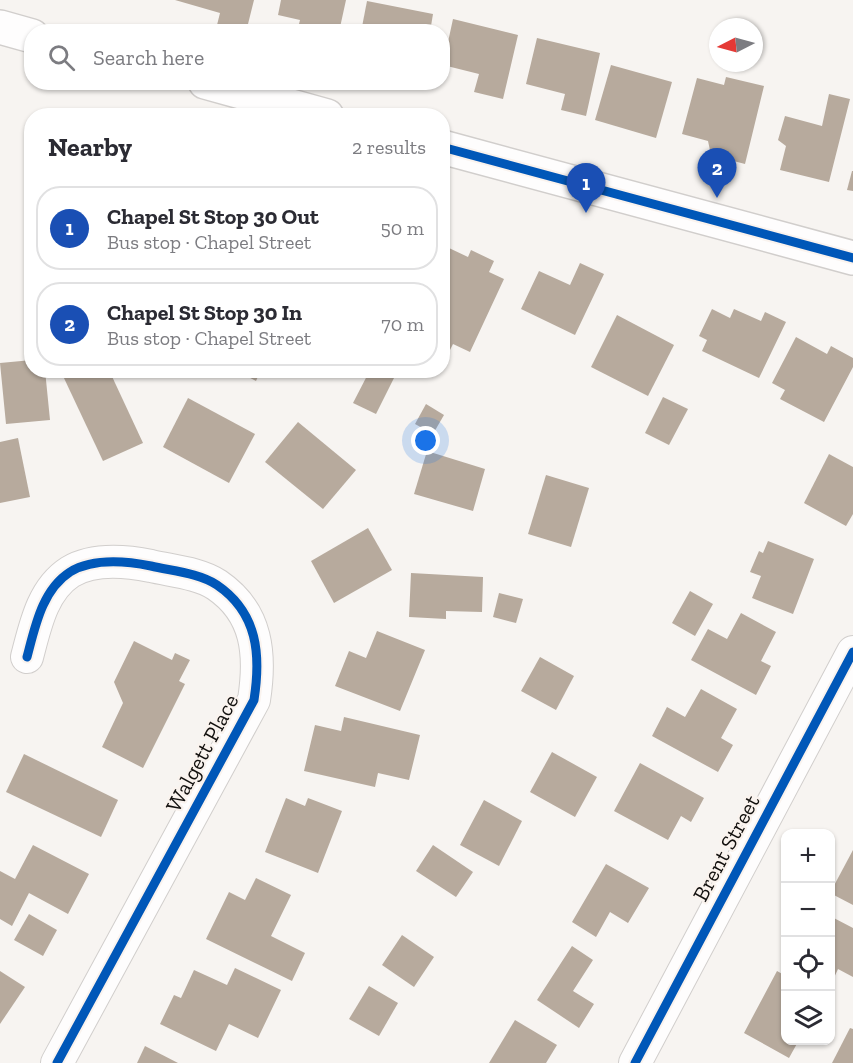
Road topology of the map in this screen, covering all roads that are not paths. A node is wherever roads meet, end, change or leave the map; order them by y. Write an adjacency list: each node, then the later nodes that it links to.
1 (0, 27): 2 (street)
2 (24, 34)
3 (234, 90): 4 (street)
4 (298, 108)
5 (450, 149): 6 (street)
6 (853, 258)
7 (853, 652): 10 (street, Brent Street)
8 (27, 657): 9 (street, Walgett Place)
9 (57, 1063)
10 (635, 1063)

